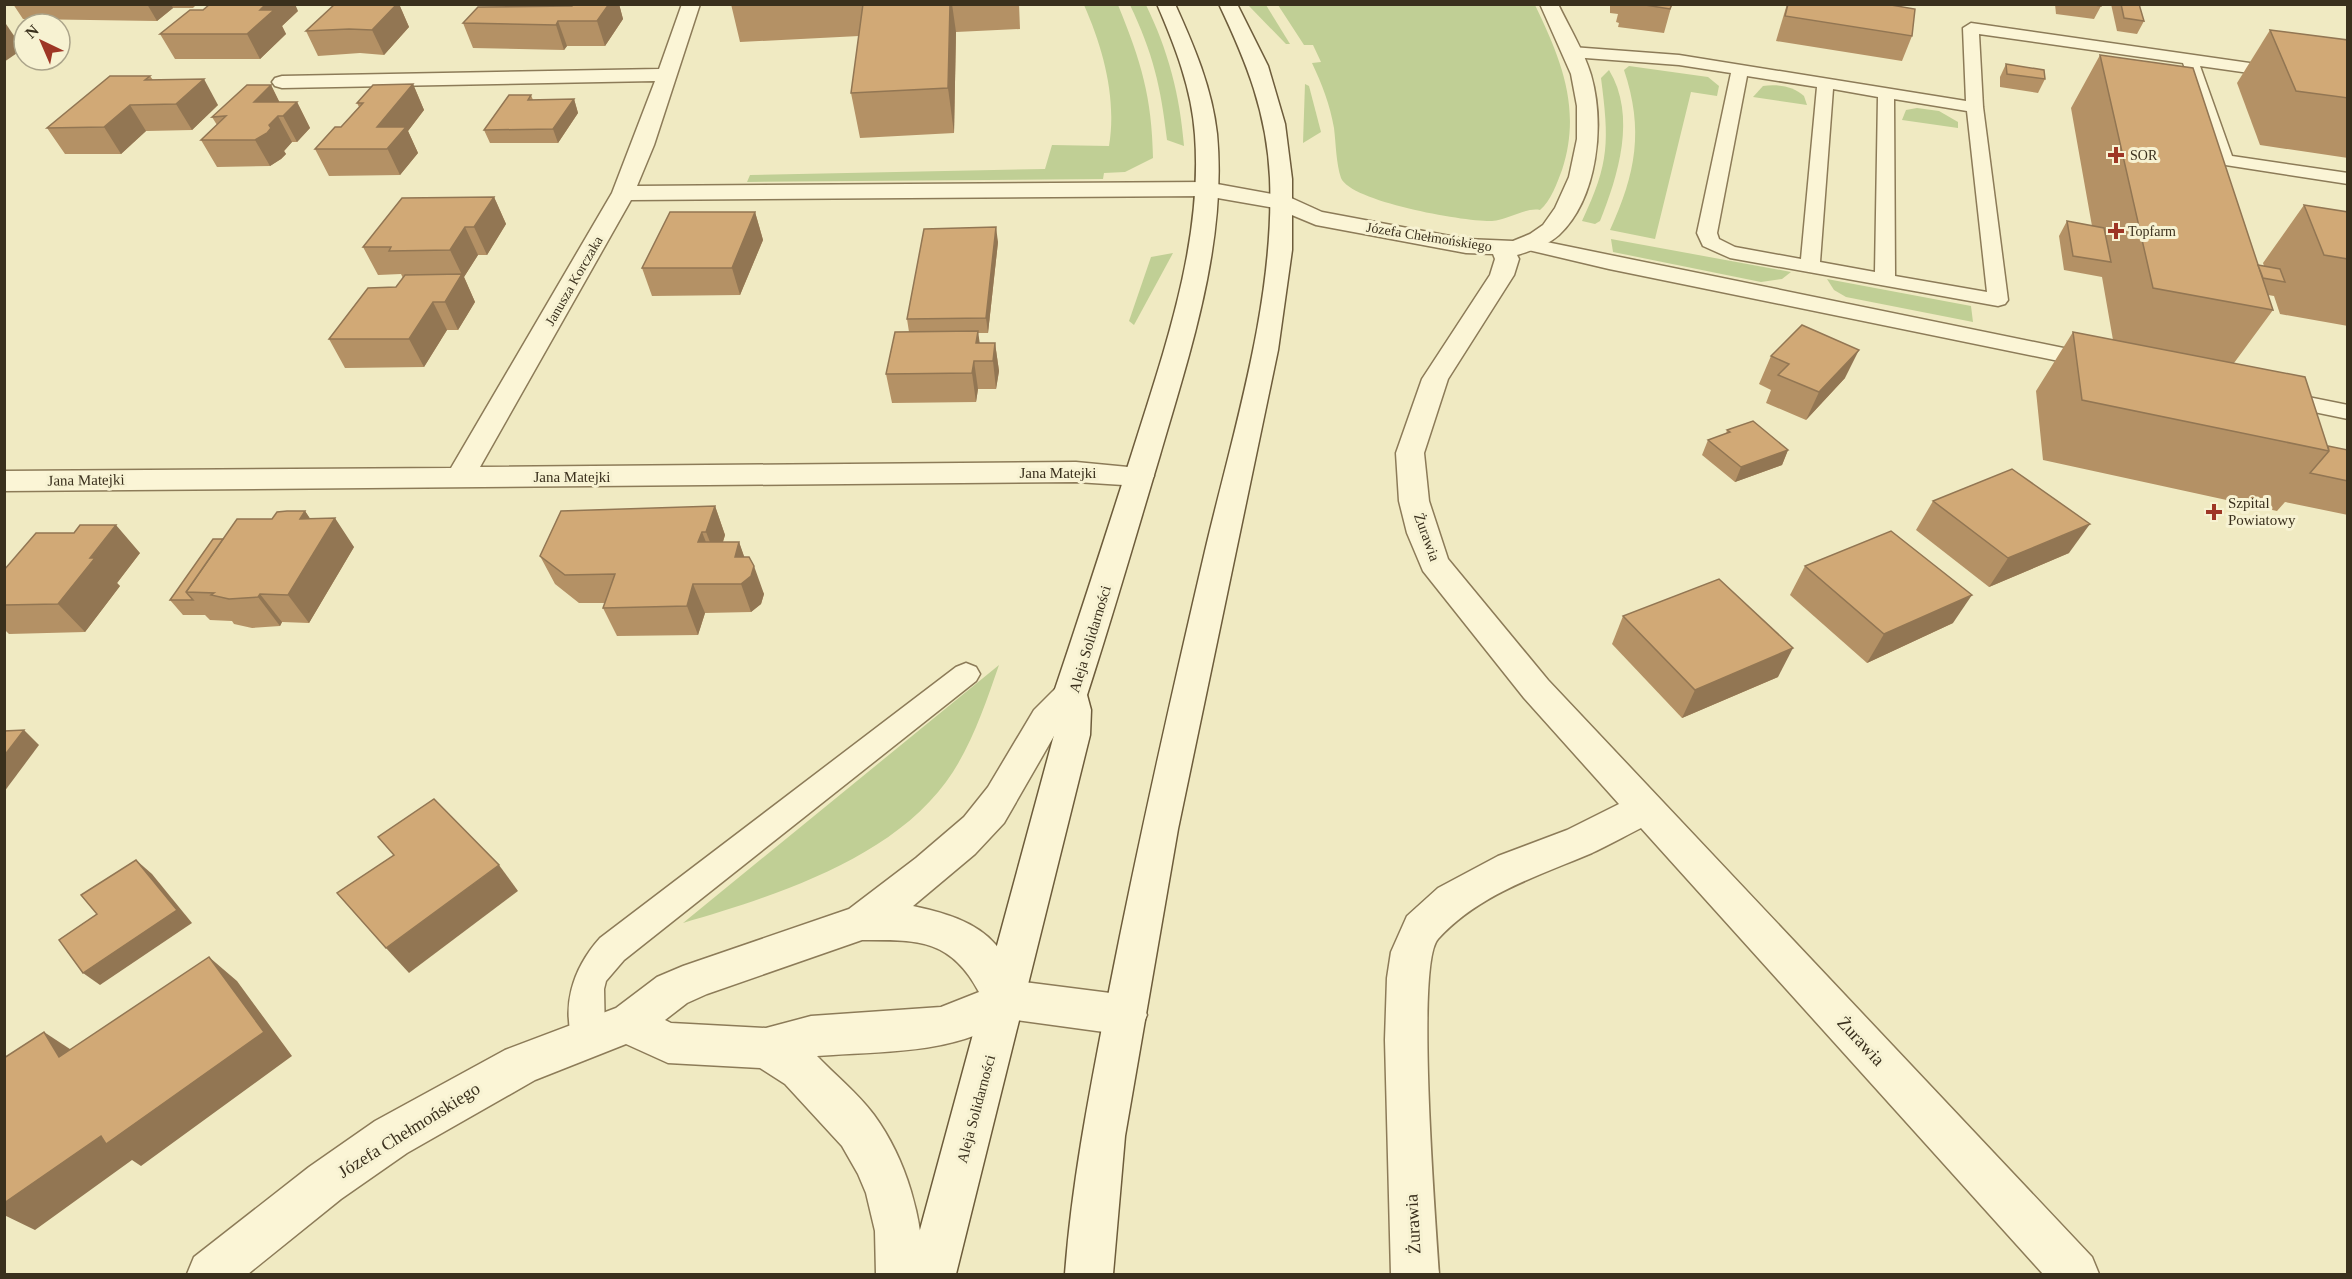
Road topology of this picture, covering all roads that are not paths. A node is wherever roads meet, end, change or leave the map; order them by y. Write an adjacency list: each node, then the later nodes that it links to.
1 (691, 4): 8 (street, Janusza Korczaka)
2 (1166, 4): 15 (street, Aleja Solidarności)
3 (1228, 4): 17 (street)
4 (1550, 4): 5 (street)
5 (1572, 52): 7 (lane); 18 (street)
6 (2190, 59): 10 (lane); 13 (lane); 14 (lane)
7 (1740, 70): 11 (lane); 19 (lane)
8 (665, 75): 9 (street); 16 (street, Janusza Korczaka)
9 (282, 82)
10 (2348, 82)
11 (1825, 84): 12 (lane); 19 (lane)
12 (1886, 94): 13 (lane); 20 (lane)
13 (1975, 107): 20 (lane)
14 (2348, 180)
15 (1206, 189): 16 (street); 17 (street); 25 (street, Aleja Solidarności)
16 (623, 193): 24 (street, Janusza Korczaka)
17 (1281, 202): 18 (street, Józefa Chełmońskiego); 32 (street)
18 (1515, 246): 21 (lane); 29 (street, Żurawia)
19 (1810, 267): 20 (lane)
20 (1885, 280)
21 (2117, 366)
22 (2255, 394): 23 (lane)
23 (2348, 412)
24 (461, 476): 25 (street, Jana Matejki); 26 (street, Jana Matejki)
25 (1139, 476): 28 (street, Aleja Solidarności)
26 (4, 481)
27 (966, 674): 34 (lane)
28 (1070, 695): 30 (street, Józefa Chełmońskiego); 31 (street, Aleja Solidarności)
29 (1647, 808): 40 (street, Żurawia); 41 (street, Żurawia)
30 (862, 922): 31 (street, Józefa Chełmońskiego); 33 (street, Józefa Chełmońskiego)
31 (1004, 999): 32 (street); 35 (street); 38 (street, Aleja Solidarności)
32 (1126, 1015): 39 (street)
33 (628, 1024): 34 (street, Józefa Chełmońskiego); 35 (street)
34 (588, 1037): 36 (street, Józefa Chełmońskiego)
35 (766, 1048): 37 (street)
36 (212, 1275)
37 (900, 1275)
38 (932, 1275)
39 (1089, 1275)
40 (1415, 1275)
41 (2075, 1275)

